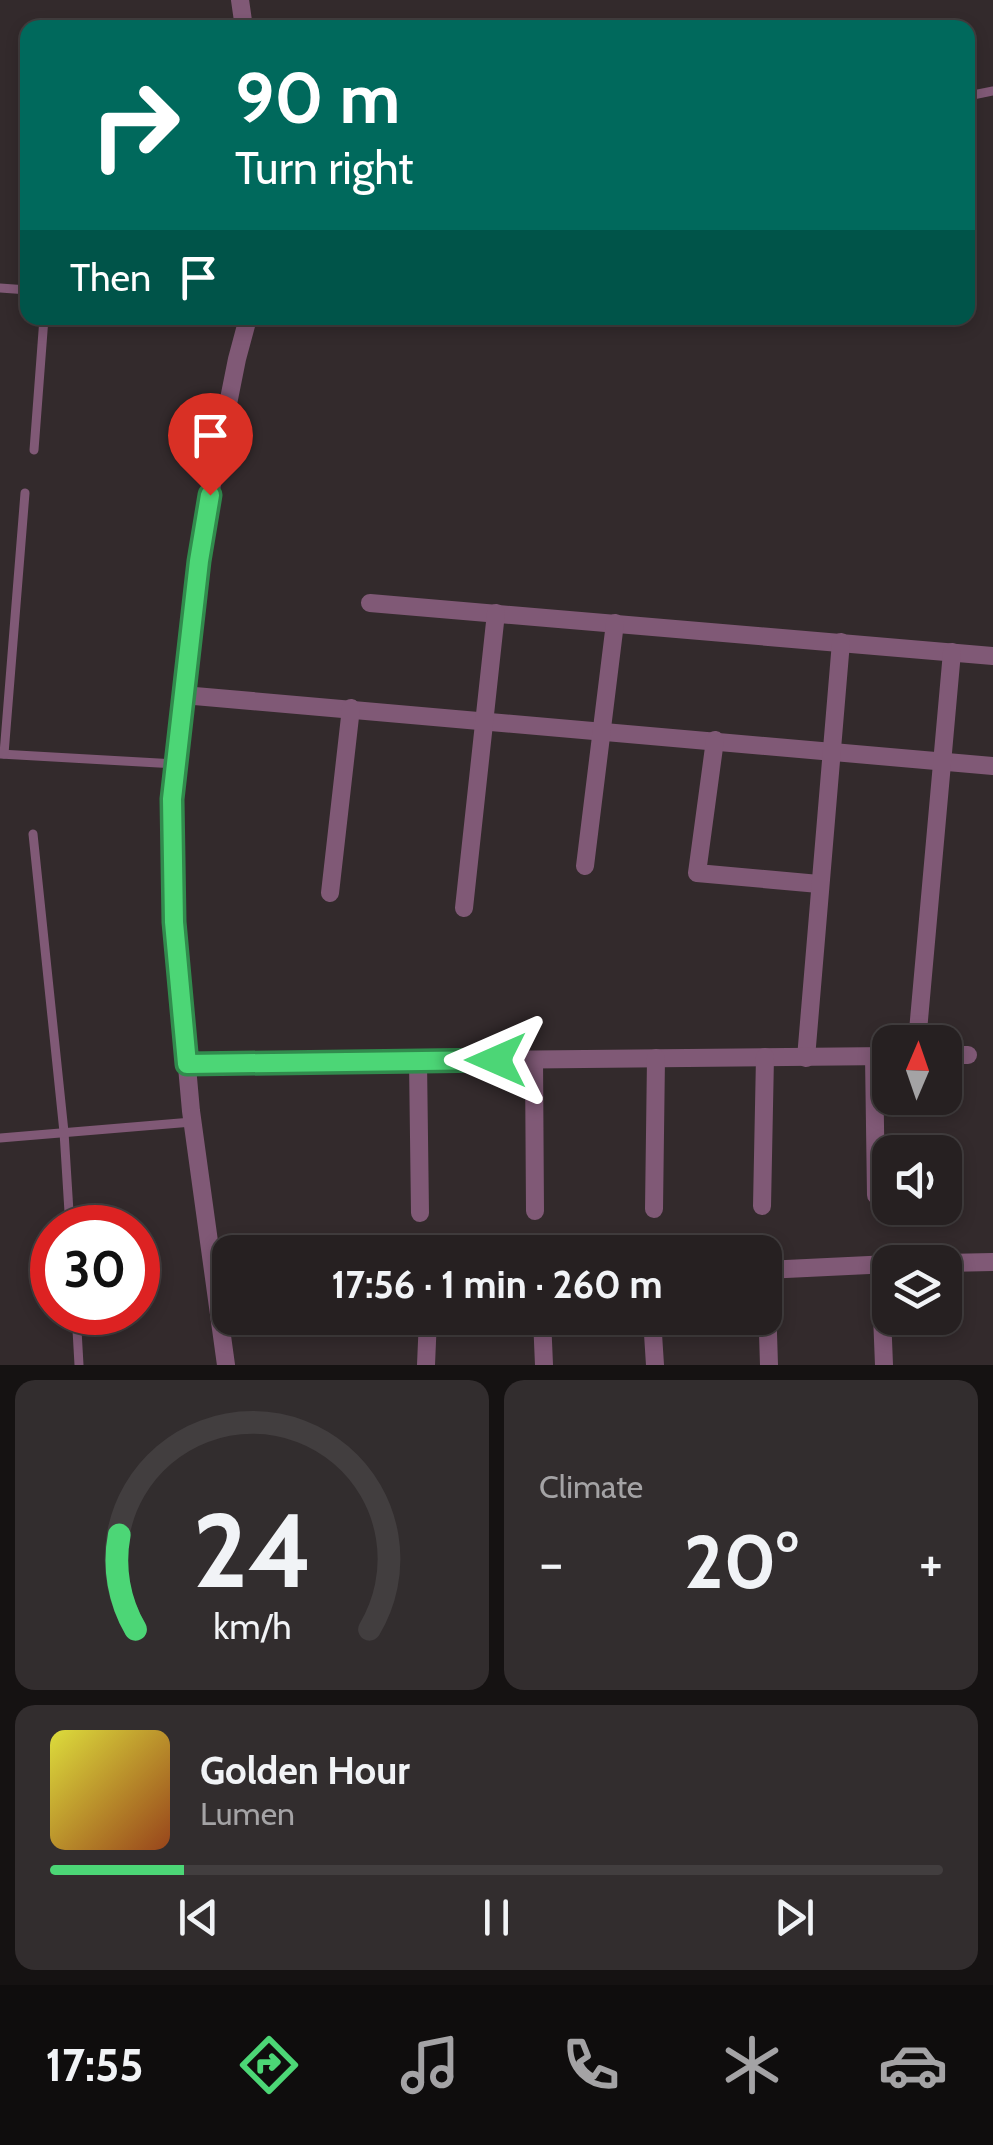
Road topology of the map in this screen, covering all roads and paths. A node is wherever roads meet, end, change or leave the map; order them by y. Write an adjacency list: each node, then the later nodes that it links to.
1 (43, 325): 3 (lane)
2 (246, 325): 11 (street)
3 (34, 450)
4 (24, 493): 17 (lane)
5 (370, 603): 6 (street)
6 (496, 613): 7 (street); 13 (street)
7 (615, 624): 8 (street); 14 (street)
8 (842, 642): 9 (street); 16 (street)
9 (952, 652): 10 (street); 18 (street)
10 (993, 656)
11 (184, 694): 12 (street); 19 (street)
12 (351, 708): 13 (street); 24 (street)
13 (484, 720): 14 (street); 25 (street)
14 (602, 730): 15 (street); 22 (street)
15 (715, 740): 16 (street); 23 (street)
16 (832, 751): 18 (street); 23 (street)
17 (2, 754): 19 (lane)
18 (942, 760): 20 (street); 26 (street)
19 (176, 764): 35 (street)
20 (993, 766)
21 (33, 834): 37 (lane)
22 (585, 866)
23 (819, 884): 32 (street)
24 (330, 893)
25 (464, 908)
26 (919, 1025)
27 (962, 1055): 28 (street)
28 (968, 1055)
29 (872, 1056): 32 (street)
30 (765, 1057): 31 (street); 32 (street); 40 (street)
31 (656, 1058): 33 (street); 41 (street)
32 (806, 1058)
33 (534, 1060): 34 (street); 42 (street)
34 (418, 1061): 35 (street); 43 (street)
35 (187, 1064): 36 (street)
36 (193, 1122): 37 (lane); 55 (street)
37 (64, 1132): 38 (lane); 39 (lane)
38 (0, 1138)
39 (69, 1205)
40 (762, 1206)
41 (654, 1209)
42 (535, 1211)
43 (420, 1213)
44 (962, 1262): 45 (street)
45 (993, 1262)
46 (872, 1265): 47 (street)
47 (782, 1269)
48 (78, 1335): 54 (lane)
49 (427, 1335): 56 (street)
50 (543, 1335): 57 (street)
51 (653, 1335): 58 (street)
52 (768, 1335): 59 (street)
53 (884, 1335): 60 (street)
54 (80, 1365)
55 (226, 1365)
56 (426, 1365)
57 (544, 1365)
58 (655, 1365)
59 (769, 1365)
60 (884, 1365)

